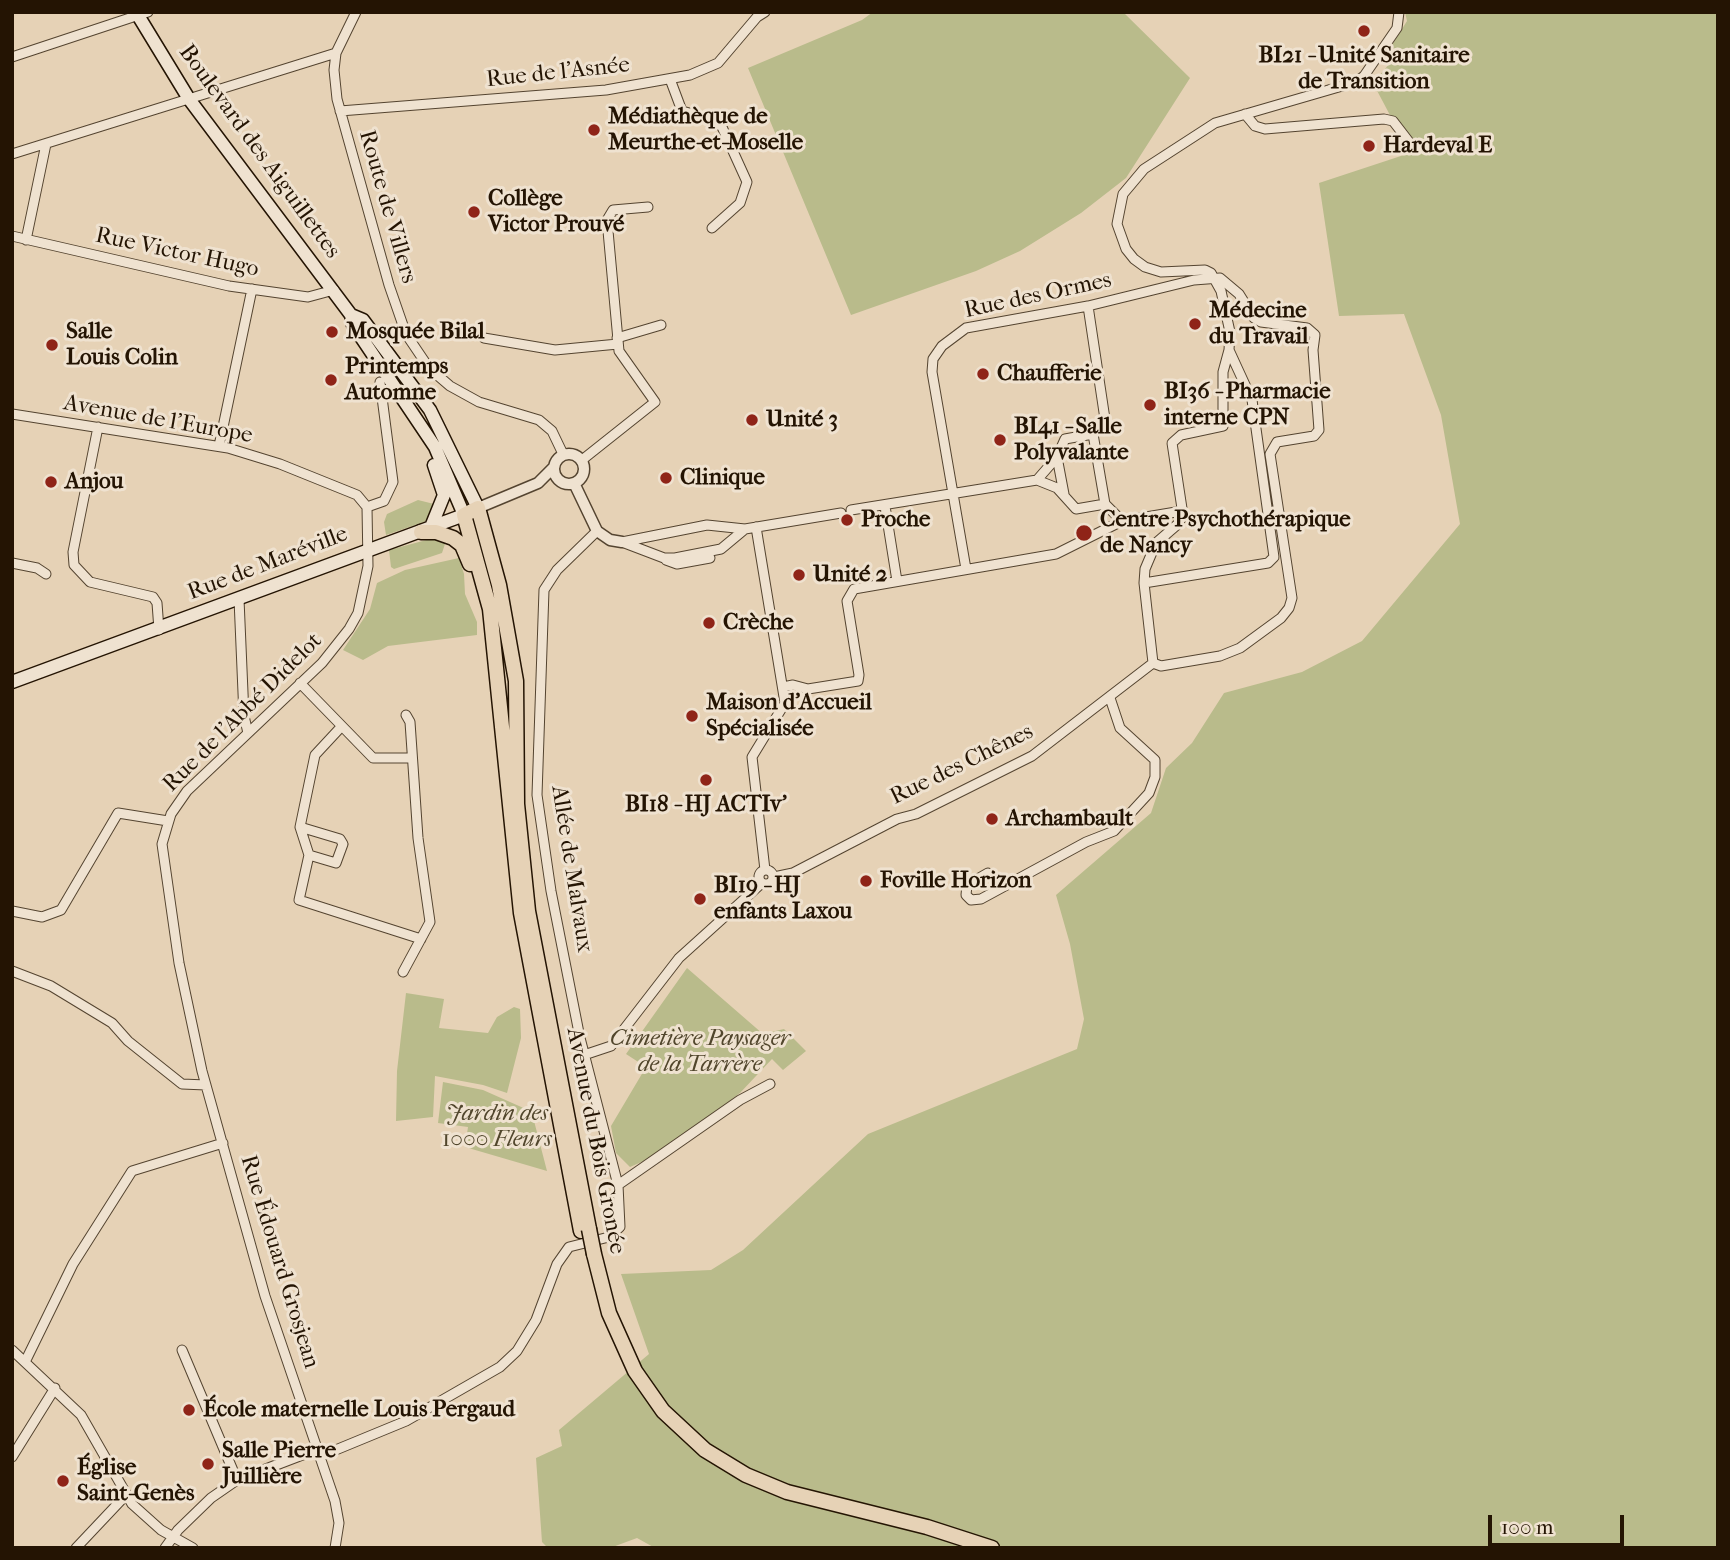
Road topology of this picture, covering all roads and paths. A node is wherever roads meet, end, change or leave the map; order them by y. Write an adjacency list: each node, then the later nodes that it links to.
1 (356, 12): 5 (street, Route de Villers)
2 (1399, 12): 10 (street)
3 (141, 13): 6 (street); 8 (main road, Boulevard des Aiguillettes)
4 (761, 15): 7 (street, Rue de l'Asnée)
5 (336, 53): 8 (street); 9 (street, Route de Villers)
6 (12, 57)
7 (670, 79): 9 (street, Rue de l'Asnée); 15 (street)
8 (189, 99): 11 (street); 20 (main road, Boulevard des Aiguillettes)
9 (340, 111): 33 (street, Route de Villers)
10 (1245, 114): 12 (street); 18 (street)
11 (46, 144): 13 (street); 17 (street)
12 (1413, 147)
13 (12, 154)
14 (648, 207): 25 (street)
15 (712, 228)
16 (12, 236): 17 (street, Rue Victor Hugo)
17 (26, 240): 19 (street, Rue Victor Hugo)
18 (1214, 278): 21 (street, Rue des Ormes); 26 (street); 65 (street)
19 (253, 289): 20 (street, Rue Victor Hugo); 31 (street)
20 (334, 290): 22 (main road, Boulevard des Aiguillettes)
21 (1088, 306): 30 (street); 41 (street, Rue des Ormes)
22 (351, 314): 32 (main road, Boulevard des Aiguillettes); 46 (main road, Boulevard des Aiguillettes)
23 (661, 325): 25 (street)
24 (484, 338): 25 (street)
25 (617, 341): 35 (street)
26 (1228, 350): 48 (street); 62 (street)
27 (380, 383): 45 (street)
28 (12, 414): 29 (street, Avenue de l'Europe)
29 (98, 427): 31 (street, Avenue de l'Europe); 64 (street)
30 (1093, 434): 34 (street); 43 (street)
31 (219, 446): 45 (street, Avenue de l'Europe)
32 (435, 447): 50 (main road, Boulevard des Aiguillettes); 54 (main road)
33 (564, 454): 35 (street); 36 (street)
34 (1058, 457): 37 (street); 42 (street)
35 (582, 460): 40 (street)
36 (553, 468): 38 (street); 39 (street, Rue de Maréville)
37 (1037, 480): 41 (street); 42 (street)
38 (560, 482): 39 (street, Rue de Maréville); 40 (street)
39 (538, 483): 46 (street, Rue de Maréville)
40 (574, 483): 55 (street)
41 (952, 494): 44 (street); 59 (street, Rue des Ormes)
42 (1064, 494): 43 (street)
43 (1105, 504): 51 (street)
44 (884, 506): 47 (street); 61 (street)
45 (367, 507): 57 (street)
46 (478, 508): 50 (main road, Rue de Maréville); 92 (main road, Avenue du Bois Gronée)
47 (851, 510)
48 (1182, 511): 51 (street); 62 (street)
49 (841, 513): 52 (street)
50 (464, 515): 54 (main road, Rue de Maréville); 66 (main road, Avenue du Bois Gronée)
51 (1122, 521): 59 (street)
52 (756, 527): 53 (street); 69 (street)
53 (745, 529): 56 (street); 56 (street)
54 (426, 530): 57 (main road, Rue de Maréville); 66 (main road)
55 (597, 531): 56 (street); 86 (street, Allée de Malvaux)
56 (622, 542)
57 (370, 550): 63 (main road, Rue de Maréville); 68 (street, Rue de l'Abbé Didelot)
58 (12, 563): 60 (street)
59 (966, 569): 61 (street)
60 (46, 574)
61 (897, 581): 69 (street)
62 (1144, 583): 65 (street)
63 (239, 599): 64 (main road, Rue de Maréville); 73 (street)
64 (159, 630): 67 (main road, Rue de Maréville)
65 (1153, 663): 70 (street, Rue des Chênes)
66 (499, 680): 92 (main road, Avenue du Bois Gronée)
67 (12, 682)
68 (300, 683): 72 (street); 73 (street, Rue de l'Abbé Didelot)
69 (783, 687): 78 (street)
70 (1110, 698): 79 (street); 80 (street, Rue des Chênes)
71 (406, 715): 74 (street)
72 (341, 727): 74 (street); 76 (street)
73 (248, 733): 75 (street, Rue de l'Abbé Didelot)
74 (410, 758): 83 (street)
75 (168, 821): 82 (street); 87 (street, Rue de l'Abbé Didelot)
76 (300, 827): 77 (street); 77 (street)
77 (309, 855): 83 (street)
78 (765, 870): 80 (street); 81 (street)
79 (988, 873)
80 (774, 877): 81 (street, Rue des Chênes)
81 (762, 883): 86 (street, Rue des Chênes)
82 (12, 911)
83 (421, 939): 85 (street)
84 (12, 971): 89 (street)
85 (403, 972)
86 (584, 1055): 91 (street, Allée de Malvaux)
87 (202, 1071): 89 (street, Rue Édouard Grosjean)
88 (770, 1084): 91 (street)
89 (206, 1085): 90 (street, Rue Édouard Grosjean)
90 (223, 1143): 96 (street); 98 (street, Rue Édouard Grosjean)
91 (618, 1185): 98 (street, Allée de Malvaux)
92 (585, 1230): 93 (main road, Avenue du Bois Gronée)
93 (590, 1254): 107 (main road, Avenue du Bois Gronée); 108 (main road, Avenue du Bois Gronée)
94 (12, 1350): 96 (street)
95 (182, 1350): 100 (street)
96 (26, 1360): 97 (street)
97 (55, 1388): 99 (street); 101 (street)
98 (319, 1453): 100 (street); 103 (street, Rue Édouard Grosjean)
99 (12, 1457)
100 (237, 1480): 102 (street)
101 (126, 1495): 102 (street); 104 (street)
102 (172, 1536): 105 (street); 106 (street)
103 (335, 1546)
104 (76, 1548)
105 (165, 1548)
106 (193, 1548)
107 (969, 1548)
108 (992, 1548)

